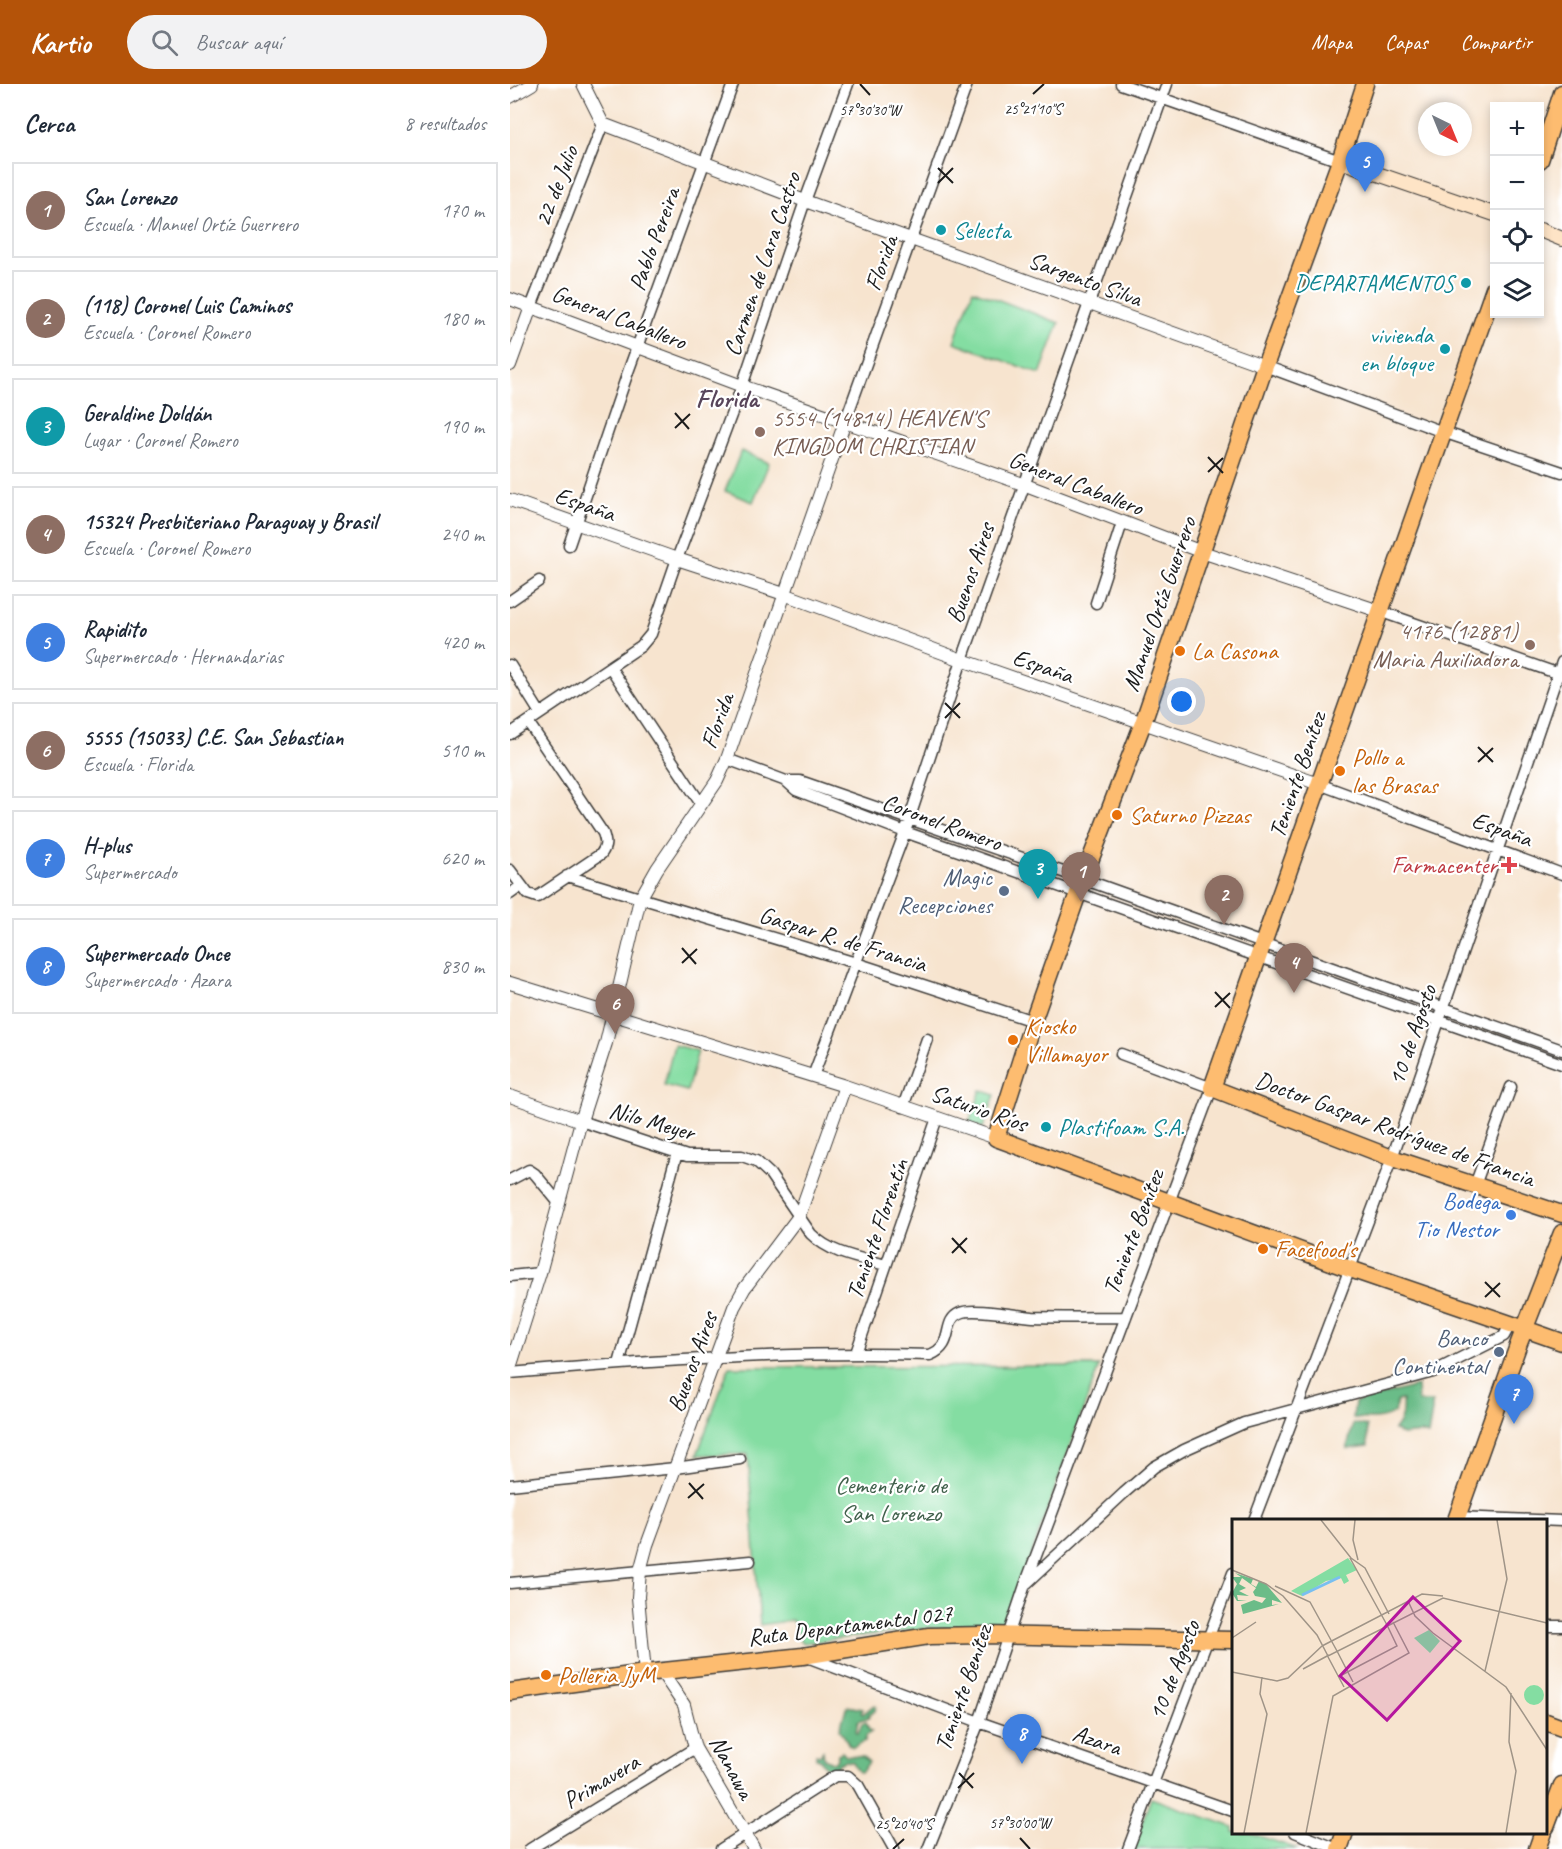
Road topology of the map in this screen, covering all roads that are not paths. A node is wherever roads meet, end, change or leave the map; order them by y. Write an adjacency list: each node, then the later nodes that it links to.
1 (532, 84): 10 (street)
2 (583, 84): 12 (street)
3 (733, 84): 15 (street, Pablo Pereira)
4 (848, 84): 16 (street, Carmen de Lara Castro)
5 (968, 84): 19 (street, Florida)
6 (1121, 84): 11 (street)
7 (1167, 84): 11 (street, Buenos Aires)
8 (1365, 84): 14 (main road, Manuel Ortíz Guerrero)
9 (1562, 93): 13 (main road)
10 (510, 97)
11 (1161, 98): 14 (street); 23 (street, Buenos Aires)
12 (603, 124): 15 (street, Sargento Silva); 24 (street, 22 de Julio)
13 (1540, 156)
14 (1340, 161): 17 (main road); 27 (main road, Manuel Ortíz Guerrero)
15 (704, 162): 16 (street, Sargento Silva); 25 (street, Pablo Pereira)
16 (806, 201): 19 (street, Sargento Silva); 28 (street, Carmen de Lara Castro)
17 (1490, 213)
18 (1544, 232): 20 (main road)
19 (913, 239): 23 (street, Sargento Silva); 29 (street, Florida)
20 (1562, 239)
21 (510, 299): 24 (street, General Caballero)
22 (1490, 300): 30 (main road, Teniente Benítez)
23 (1089, 303): 27 (street, Sargento Silva); 32 (street, Buenos Aires)
24 (531, 307): 25 (street, General Caballero); 26 (street, 22 de Julio)
25 (638, 346): 28 (street, General Caballero); 34 (street, Pablo Pereira)
26 (510, 365)
27 (1265, 366): 30 (street, Sargento Silva); 37 (main road, Manuel Ortíz Guerrero)
28 (742, 386): 29 (street, General Caballero); 38 (street, Carmen de Lara Castro)
29 (845, 422): 32 (street, General Caballero); 40 (street, Florida)
30 (1443, 432): 31 (street, Sargento Silva); 43 (main road, Teniente Benítez)
31 (1562, 472)
32 (1023, 484): 35 (street, General Caballero); 44 (street, Buenos Aires)
33 (510, 500): 34 (street, España)
34 (576, 523): 36 (street, Pablo Pereira); 38 (street, España)
35 (1122, 523): 37 (street, General Caballero); 42 (street)
36 (569, 545)
37 (1202, 552): 43 (street, General Caballero); 51 (main road, Manuel Ortíz Guerrero)
38 (677, 559): 40 (street, España); 47 (street, Carmen de Lara Castro)
39 (538, 581): 41 (street)
40 (784, 594): 44 (street, España); 53 (street, Florida)
41 (510, 601)
42 (1096, 603)
43 (1378, 611): 48 (street, General Caballero); 54 (main road, Teniente Benítez)
44 (962, 660): 51 (street, España); 57 (street, Buenos Aires)
45 (1562, 662): 48 (street, 10 de Agosto)
46 (510, 665): 49 (street)
47 (610, 667): 49 (street, Carmen de Lara Castro); 56 (street)
48 (1560, 675): 59 (street, 10 de Agosto)
49 (540, 713): 50 (street, Carmen de Lara Castro)
50 (528, 722): 52 (street, Carmen de Lara Castro); 62 (street)
51 (1143, 723): 54 (street, España); 64 (main road, Manuel Ortíz Guerrero)
52 (510, 734)
53 (727, 759): 55 (street, Coronel Romero); 56 (street, Florida)
54 (1319, 784): 59 (street, España); 67 (main road, Teniente Benítez)
55 (839, 801): 57 (street, Coronel Romero); 58 (street, Coronel Romero)
56 (701, 804): 66 (street, Florida)
57 (908, 819): 58 (street, Buenos Aires); 64 (street, Coronel Romero)
58 (905, 832): 64 (street, Coronel Romero); 68 (street, Buenos Aires)
59 (1497, 849): 61 (street, España); 70 (street, 10 de Agosto)
60 (510, 870): 63 (street)
61 (1562, 874)
62 (567, 876): 63 (street); 66 (street, Gaspar R. de Francia)
63 (521, 886): 65 (street)
64 (1081, 886): 67 (street, Coronel Romero); 73 (main road, Manuel Ortíz Guerrero)
65 (510, 894)
66 (640, 899): 68 (street, Gaspar R. de Francia); 71 (street, Florida)
67 (1262, 950): 70 (street, Coronel Romero); 72 (street, Coronel Romero); 81 (main road, Teniente Benítez)
68 (856, 963): 73 (street, Gaspar R. de Francia); 78 (street, Buenos Aires)
69 (510, 983): 71 (street, Saturio Ríos)
70 (1444, 1008): 72 (street, 10 de Agosto); 75 (street, Coronel Romero)
71 (611, 1015): 78 (street, Saturio Ríos); 85 (street, Florida)
72 (1440, 1020): 77 (street, Coronel Romero); 88 (street, 10 de Agosto)
73 (1033, 1021): 86 (main road, Manuel Ortíz Guerrero)
74 (927, 1039): 83 (street)
75 (1562, 1050)
76 (1121, 1054): 81 (street)
77 (1562, 1064)
78 (813, 1076): 79 (street, Saturio Ríos)
79 (845, 1086): 83 (street, Saturio Ríos); 94 (street, Buenos Aires)
80 (1511, 1087): 90 (street)
81 (1212, 1088): 88 (main road, Doctor Gaspar Rodríguez de Francia); 92 (street, Teniente Benítez)
82 (510, 1096): 85 (street, Nilo Meyer)
83 (903, 1107): 84 (street, Saturio Ríos)
84 (937, 1118): 86 (street, Saturio Ríos); 96 (street, Teniente Florentín)
85 (581, 1121): 87 (street, Nilo Meyer); 91 (street, Florida)
86 (996, 1138): 92 (main road, Saturio Ríos)
87 (677, 1153): 94 (street, Nilo Meyer); 105 (street)
88 (1392, 1158): 90 (main road, Doctor Gaspar Rodríguez de Francia); 97 (street, 10 de Agosto)
89 (510, 1180): 91 (street)
90 (1474, 1185): 93 (main road, Doctor Gaspar Rodríguez de Francia)
91 (559, 1203): 98 (street, Florida)
92 (1170, 1203): 97 (main road, Saturio Ríos); 100 (street, Teniente Benítez)
93 (1562, 1214)
94 (799, 1216): 96 (street, Nilo Meyer); 104 (street, Buenos Aires)
95 (1562, 1233): 101 (main road)
96 (886, 1266): 103 (street, Teniente Florentín)
97 (1350, 1269): 101 (main road, Saturio Ríos); 108 (street, 10 de Agosto)
98 (540, 1273): 99 (street); 106 (street, Florida)
99 (510, 1276)
100 (1126, 1317): 103 (street); 120 (street, Teniente Benítez)
101 (1515, 1333): 102 (main road, Saturio Ríos); 108 (street); 113 (main road)
102 (1562, 1342)
103 (856, 1353): 104 (street)
104 (715, 1359): 105 (street); 110 (street, Buenos Aires)
105 (619, 1364): 107 (street)
106 (510, 1368)
107 (510, 1373)
108 (1295, 1411): 112 (street, 10 de Agosto); 120 (street)
109 (740, 1459): 110 (street)
110 (675, 1468): 111 (street); 117 (street, Buenos Aires)
111 (510, 1485)
112 (1255, 1519)
113 (1456, 1519)
114 (1547, 1521): 115 (street)
115 (1562, 1521)
116 (750, 1561): 117 (street)
117 (640, 1571): 119 (street); 127 (street, Buenos Aires)
118 (1232, 1576): 122 (street, 10 de Agosto)
119 (510, 1583)
120 (1025, 1585): 121 (street, Teniente Benítez)
121 (1007, 1636): 122 (main road, Ruta Departamental 027); 124 (main road, Ruta Departamental 027); 129 (street, Teniente Benítez)
122 (1208, 1640): 123 (main road, Ruta Departamental 027); 133 (street, 10 de Agosto)
123 (1232, 1640)
124 (850, 1648): 125 (main road, Ruta Departamental 027); 126 (street)
125 (803, 1656): 126 (street, Azara); 127 (main road, Ruta Departamental 027)
126 (846, 1671): 129 (street, Azara)
127 (653, 1672): 128 (main road, Ruta Departamental 027); 132 (street, Nanawa)
128 (510, 1692)
129 (979, 1722): 133 (street, Azara); 145 (street, Teniente Benítez)
130 (1547, 1723): 131 (main road)
131 (1562, 1728)
132 (695, 1748): 137 (street, Nanawa); 141 (street, Primavera)
133 (1154, 1782): 135 (street, Azara); 146 (street, 10 de Agosto)
134 (1562, 1785): 136 (main road)
135 (1232, 1811)
136 (1547, 1822)
137 (745, 1833): 142 (street); 143 (street, Nanawa); 144 (street)
138 (1298, 1834): 147 (street)
139 (1344, 1834): 147 (main road)
140 (1544, 1834): 148 (main road)
141 (530, 1849)
142 (721, 1849)
143 (754, 1849)
144 (894, 1849)
145 (928, 1849)
146 (1128, 1849)
147 (1338, 1849)
148 (1537, 1849)

